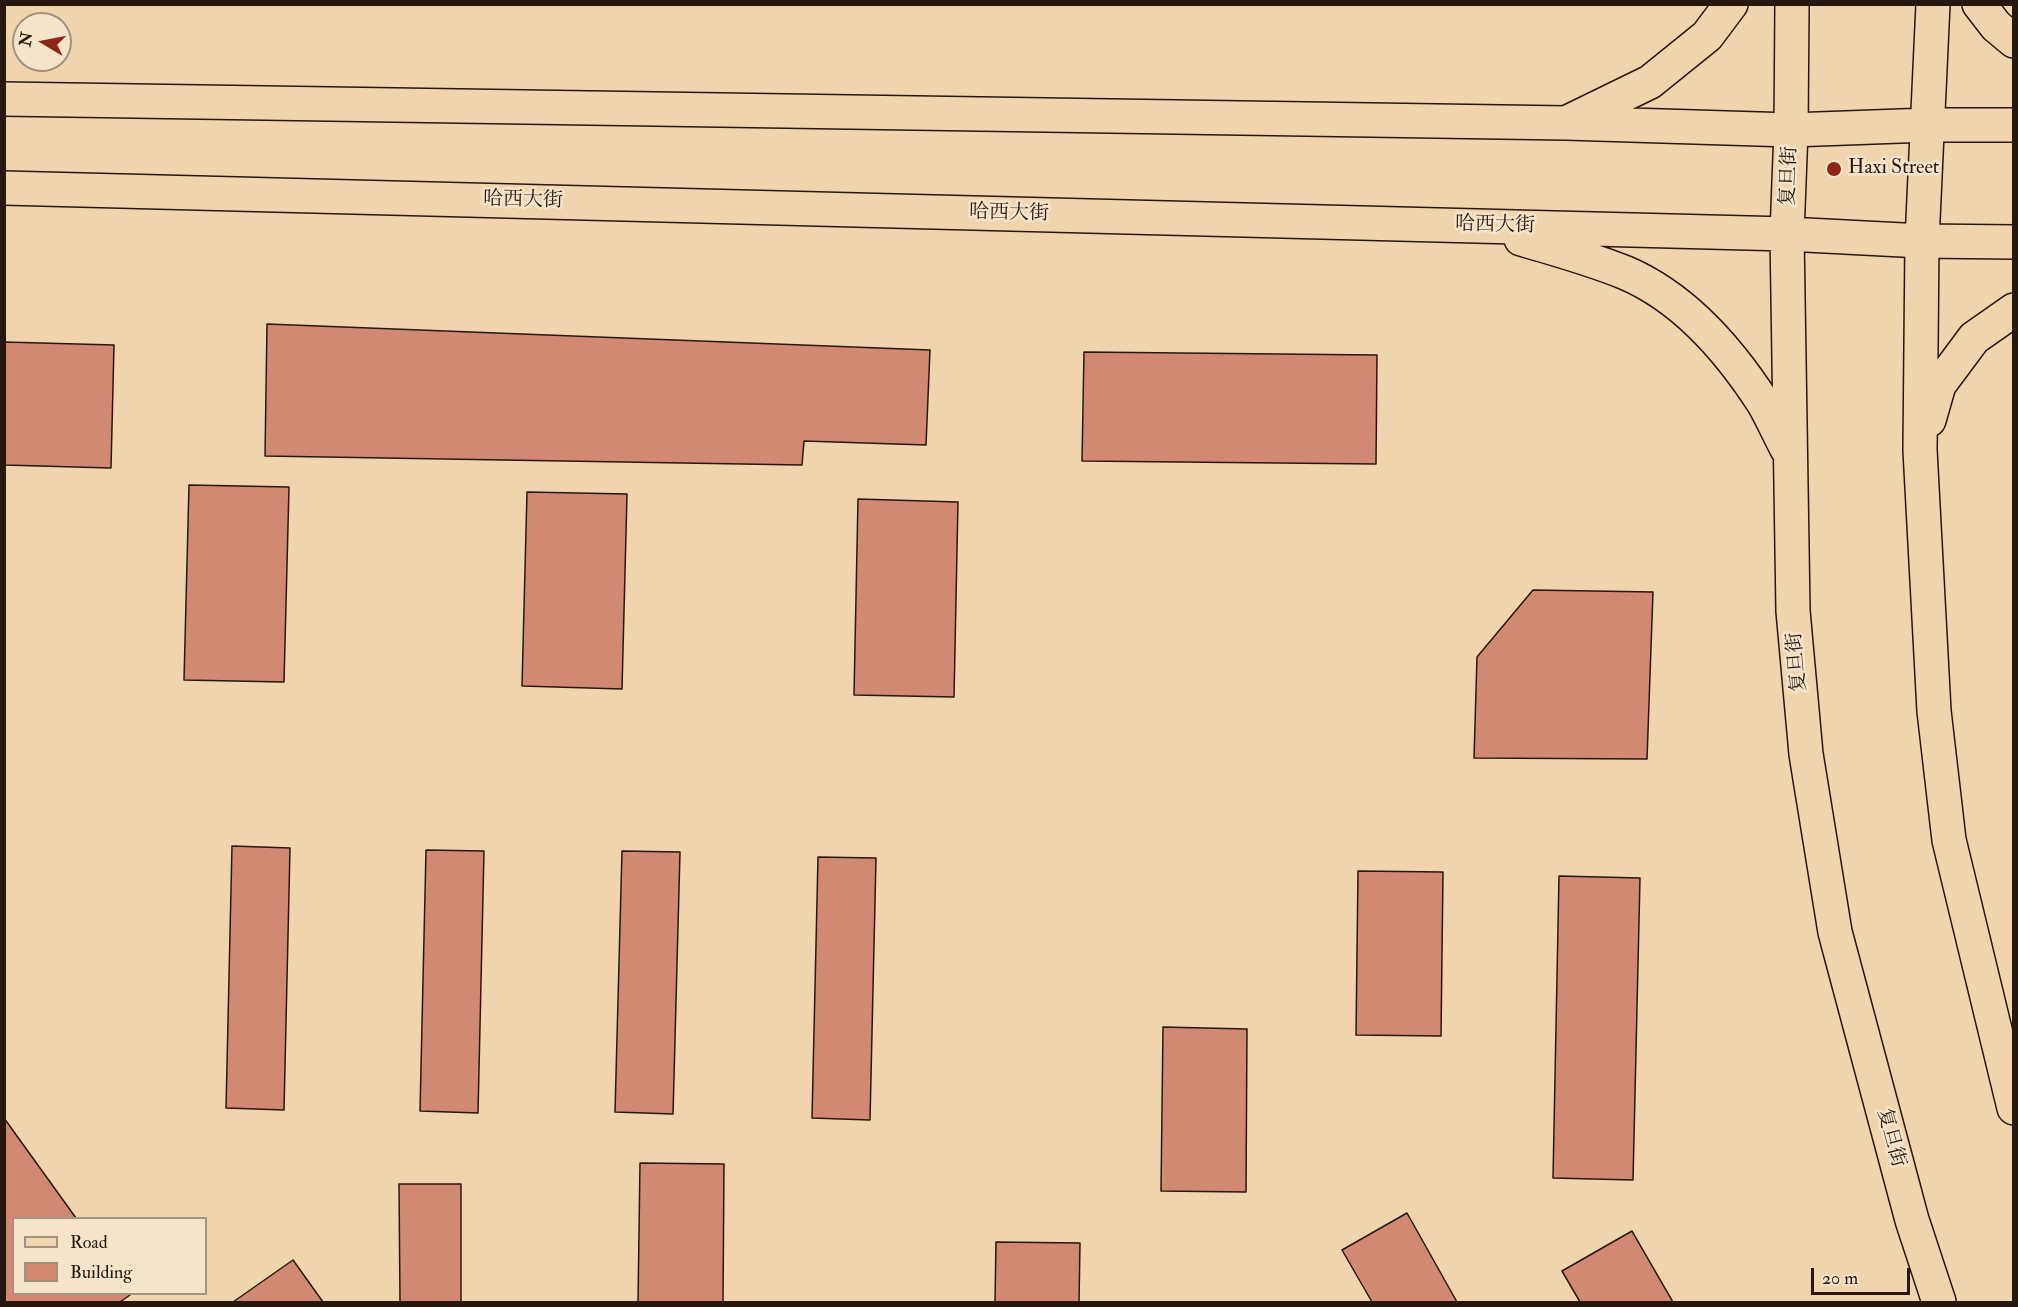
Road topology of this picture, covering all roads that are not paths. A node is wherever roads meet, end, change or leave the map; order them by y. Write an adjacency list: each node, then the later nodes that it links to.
1 (1731, 4): 7 (main road)
2 (1792, 4): 10 (main road, 复旦街)
3 (1933, 4): 8 (main road)
4 (1979, 4): 5 (main road)
5 (2013, 41)
6 (4, 99): 7 (main road)
7 (1566, 123): 10 (main road)
8 (1928, 125): 9 (main road); 10 (main road); 14 (main road)
9 (2013, 125)
10 (1791, 130): 13 (main road, 复旦街)
11 (4, 188): 12 (main road, 哈西大街)
12 (1473, 226): 13 (main road, 哈西大街); 18 (main road)
13 (1787, 234): 14 (main road, 哈西大街); 18 (main road, 复旦街)
14 (1922, 241): 15 (main road, 哈西大街); 17 (main road)
15 (2013, 242)
16 (2013, 310): 17 (main road)
17 (1920, 450): 19 (main road)
18 (1791, 457): 20 (main road, 复旦街)
19 (2013, 1108)
20 (1939, 1302)

